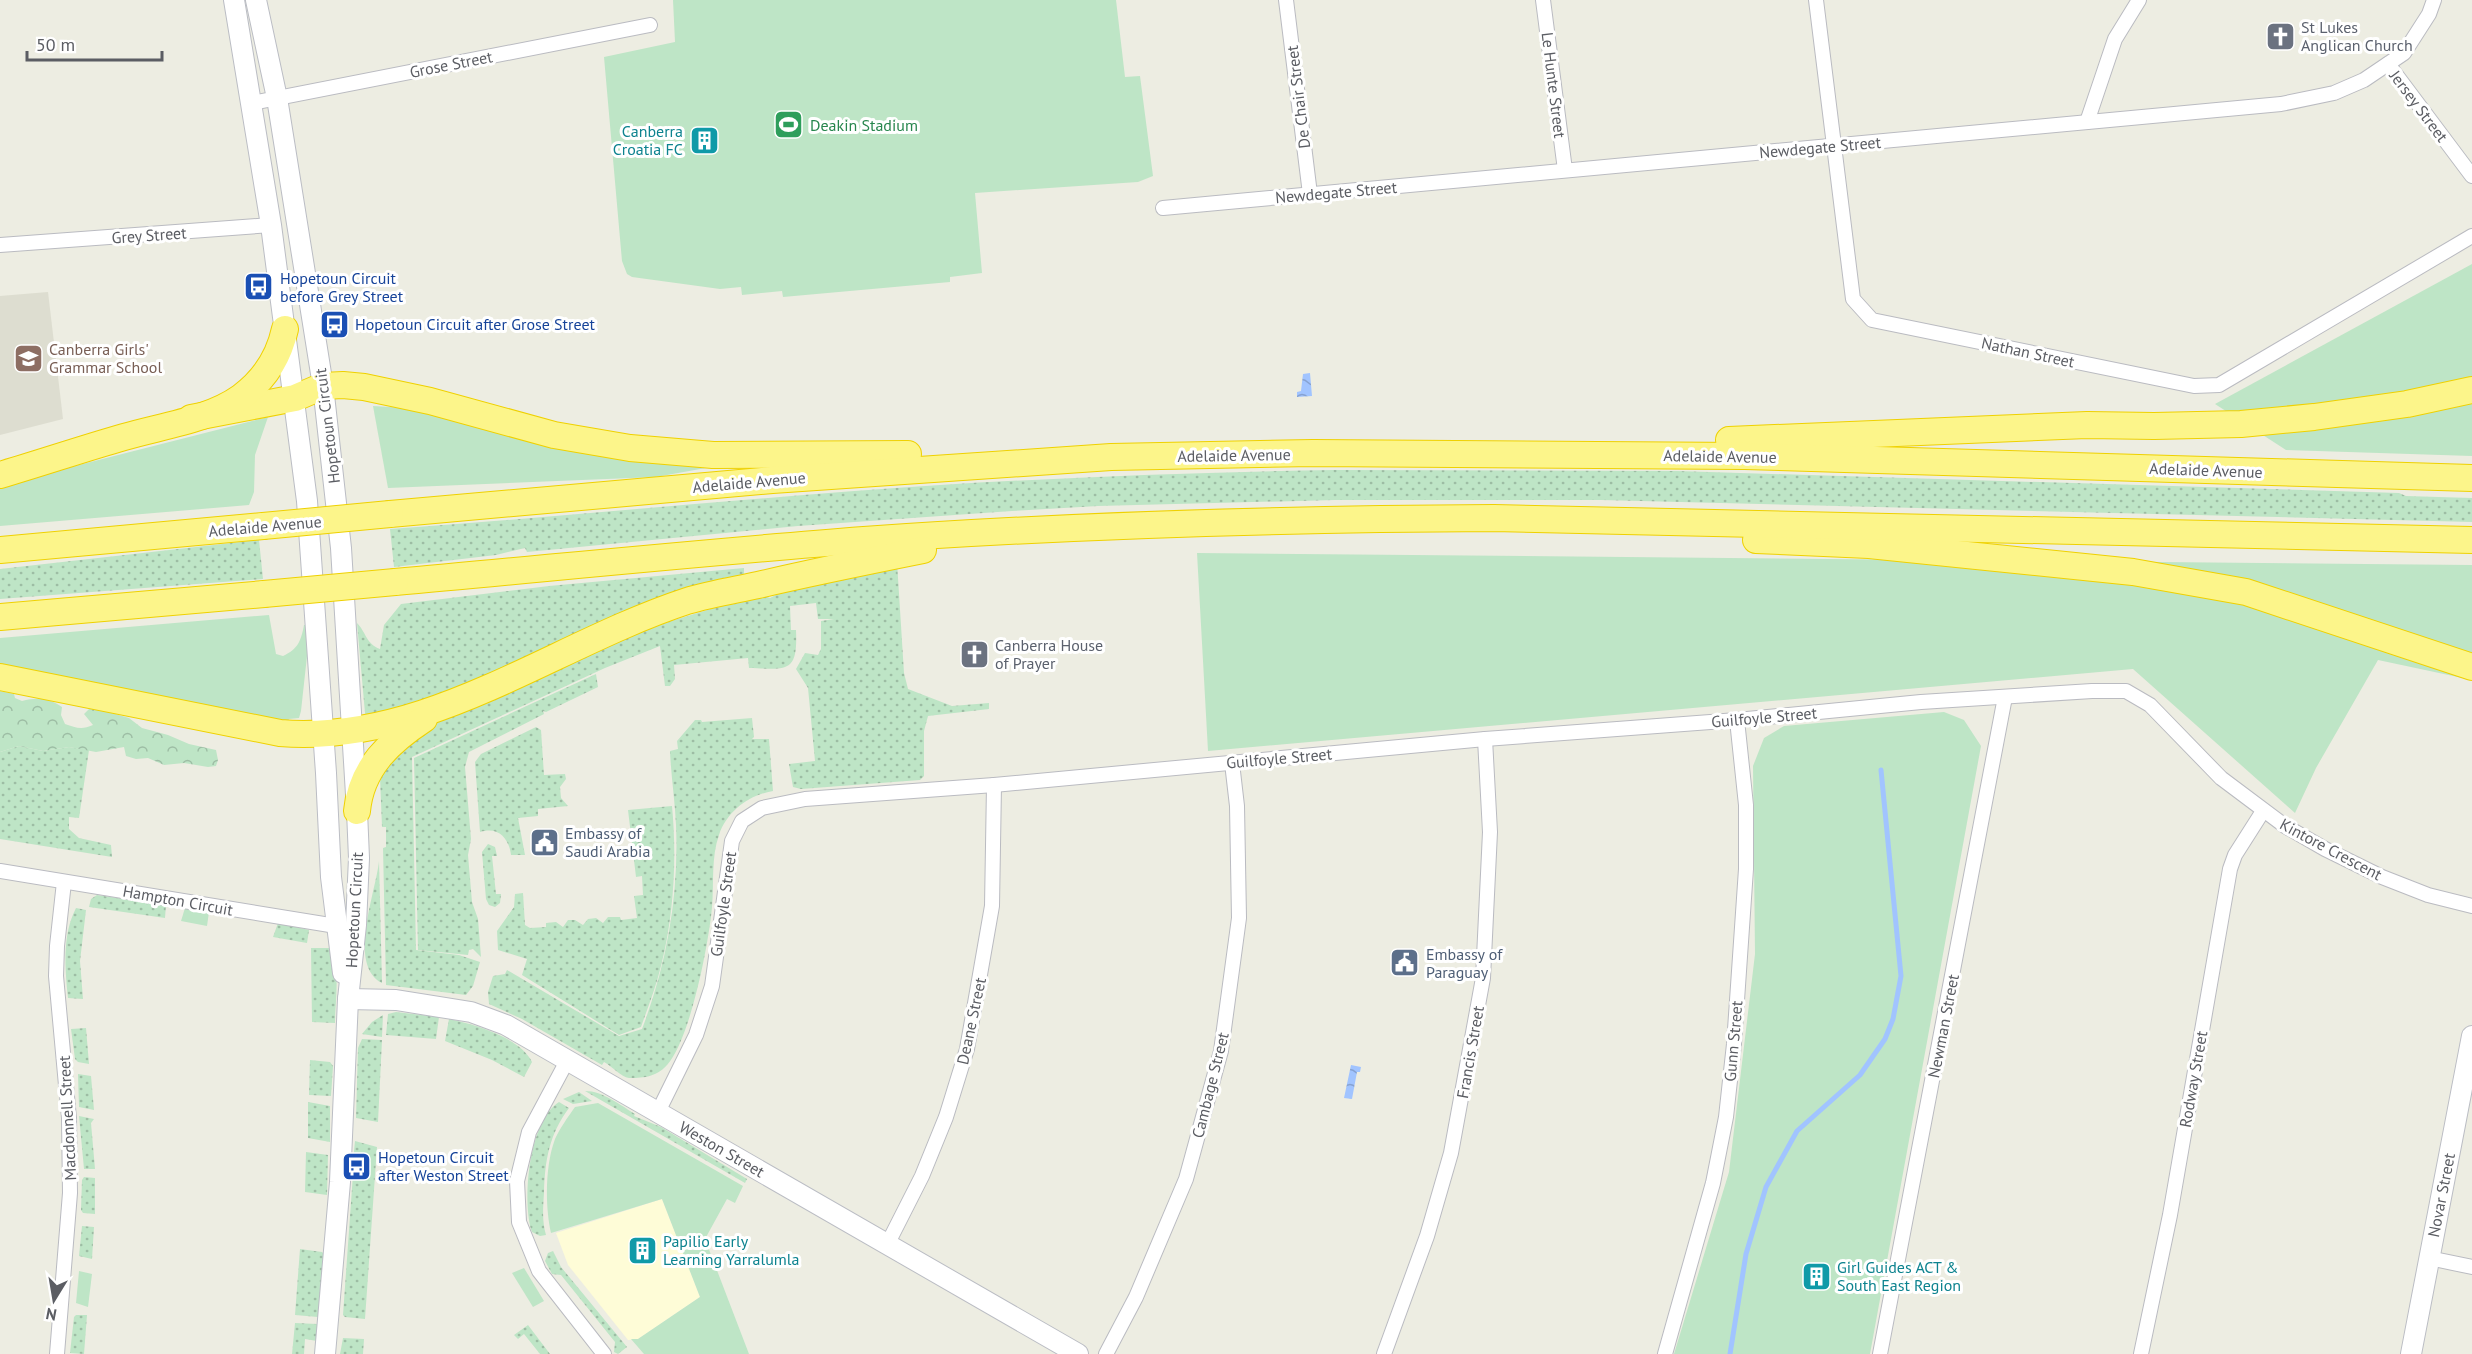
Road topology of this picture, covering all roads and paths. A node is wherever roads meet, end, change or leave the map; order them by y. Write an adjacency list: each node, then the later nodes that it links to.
1 (234, 0): 11 (main road, Hopetoun Circuit)
2 (256, 0): 10 (main road, Hopetoun Circuit)
3 (1286, 0): 16 (street, De Chair Street)
4 (1543, 0): 14 (street, Le Hunte Street)
5 (1816, 0): 13 (street, Nathan Street)
6 (2139, 0): 12 (street)
7 (2434, 0): 9 (street, Newdegate Street)
8 (650, 25): 10 (street, Grose Street)
9 (2388, 64): 12 (street, Newdegate Street); 15 (street, Jersey Street)
10 (278, 98): 11 (street, Grose Street); 18 (main road, Hopetoun Circuit)
11 (252, 103): 19 (main road, Hopetoun Circuit)
12 (2087, 122): 13 (street, Newdegate Street)
13 (1834, 145): 14 (street, Newdegate Street); 20 (street, Nathan Street)
14 (1565, 170): 16 (street, Newdegate Street)
15 (2472, 176)
16 (1310, 194): 17 (street, Newdegate Street)
17 (1163, 208)
18 (298, 222): 19 (main road, Grey Street); 23 (main road, Hopetoun Circuit)
19 (271, 225): 21 (street, Grey Street); 22 (main road, Hopetoun Circuit)
20 (2472, 236)
21 (0, 245)
22 (285, 329): 25 (main road, Hopetoun Circuit); 26 (highway)
23 (323, 386): 25 (highway); 28 (highway); 42 (main road, Hopetoun Circuit)
24 (2468, 392): 27 (highway)
25 (295, 398): 26 (highway); 43 (main road, Hopetoun Circuit)
26 (191, 418): 29 (highway)
27 (1565, 454): 28 (highway, Adelaide Avenue); 30 (highway, Adelaide Avenue)
28 (1111, 458): 34 (highway, Adelaide Avenue, bridge)
29 (0, 475)
30 (2472, 478)
31 (1618, 520): 32 (highway); 33 (highway); 36 (highway)
32 (1029, 530): 35 (highway, bridge); 40 (highway)
33 (2472, 540)
34 (0, 550)
35 (0, 617)
36 (2472, 667)
37 (0, 677): 43 (highway)
38 (2126, 691): 39 (street, Guilfoyle Street); 47 (street, Kintore Crescent)
39 (2005, 697): 41 (street, Guilfoyle Street); 68 (street, Newman Street)
40 (456, 701): 42 (highway); 48 (highway)
41 (1737, 720): 44 (street, Guilfoyle Street); 67 (street, Gunn Street)
42 (353, 729): 43 (highway); 48 (main road, Hopetoun Circuit)
43 (324, 733): 53 (main road, Hopetoun Circuit)
44 (1485, 739): 45 (street, Guilfoyle Street); 66 (street, Francis Street)
45 (1233, 763): 46 (street, Guilfoyle Street); 65 (street, Cambage Street)
46 (994, 785): 57 (street, Guilfoyle Street); 58 (street, Deane Street)
47 (2263, 811): 51 (street, Kintore Crescent); 69 (street, Rodway Street)
48 (357, 812): 52 (main road, Hopetoun Circuit)
49 (0, 871): 50 (street, Hampton Circuit)
50 (64, 882): 53 (street, Hampton Circuit); 61 (street, Macdonnell Street)
51 (2472, 906)
52 (356, 925): 53 (main road, Hampton Circuit); 54 (main road, Hopetoun Circuit)
53 (336, 926): 54 (main road, Hopetoun Circuit)
54 (348, 999): 56 (main road, Weston Street); 62 (main road, Hopetoun Circuit)
55 (2472, 1036): 59 (main road, Novar Street)
56 (567, 1061): 57 (main road, Weston Street); 63 (street)
57 (658, 1112): 58 (main road, Weston Street)
58 (888, 1243): 64 (main road, Weston Street)
59 (2429, 1258): 60 (street); 70 (main road, Novar Street)
60 (2472, 1267)
61 (57, 1354)
62 (325, 1354)
63 (604, 1354)
64 (1078, 1354)
65 (1106, 1354)
66 (1384, 1354)
67 (1665, 1354)
68 (1880, 1354)
69 (2141, 1354)
70 (2411, 1354)

